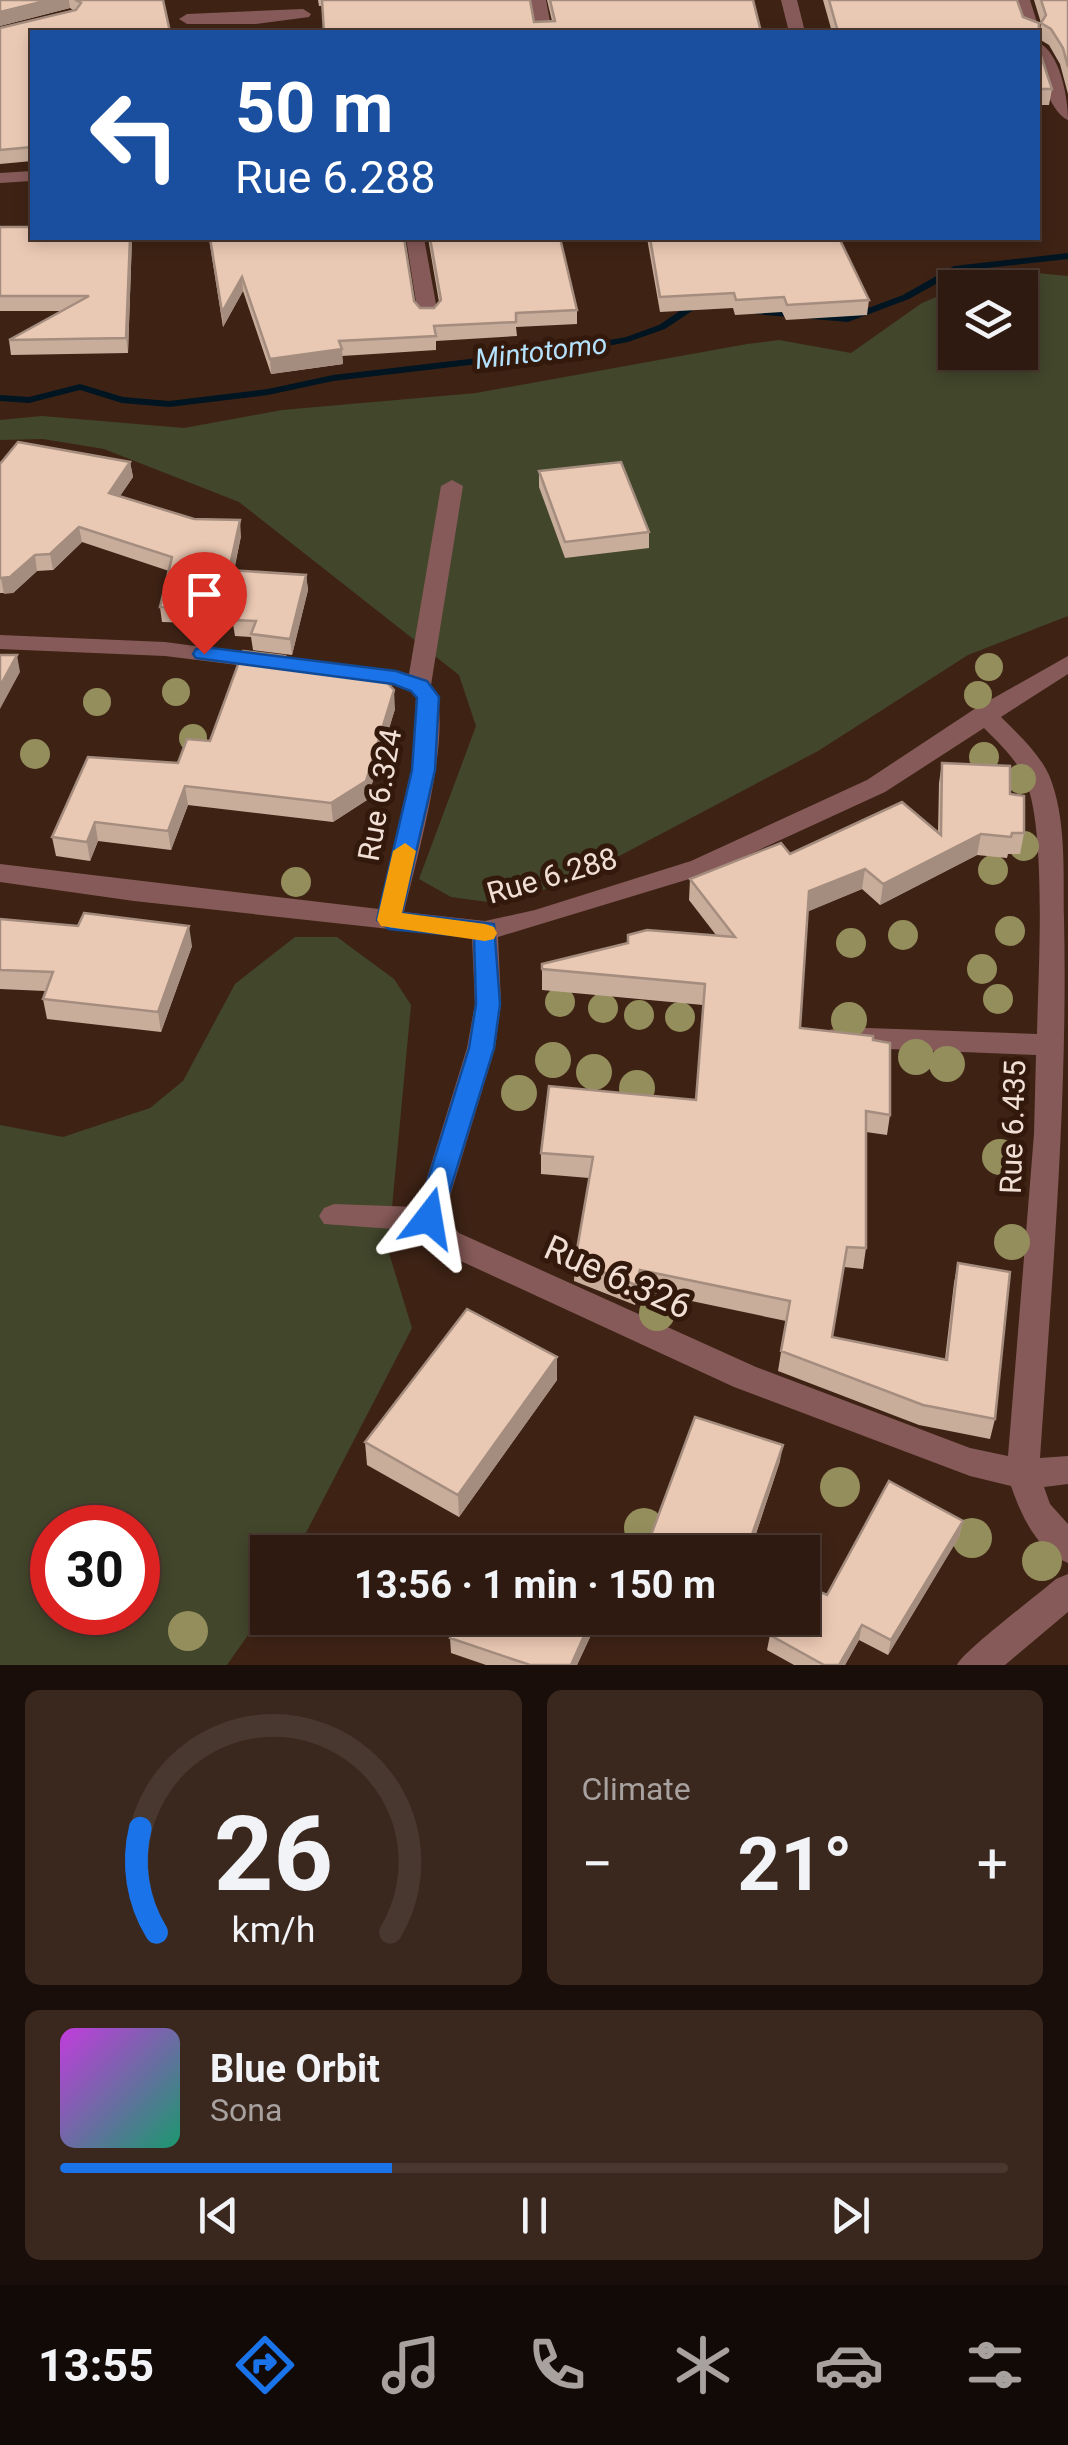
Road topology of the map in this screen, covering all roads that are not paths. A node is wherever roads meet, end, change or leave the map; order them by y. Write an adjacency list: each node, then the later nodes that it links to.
1 (538, 0): 6 (street)
2 (789, 0): 7 (street)
3 (1022, 0): 8 (street)
4 (304, 7): 5 (street)
5 (187, 18)
6 (544, 30)
7 (796, 30)
8 (1031, 30)
9 (1040, 52): 10 (street)
10 (1068, 115)
11 (30, 176): 12 (street)
12 (0, 178)
13 (415, 240): 14 (street)
14 (428, 315)
15 (452, 486): 18 (street, Rue 6.324)
16 (0, 642): 18 (street)
17 (1068, 662): 19 (street, Rue 6.288)
18 (419, 686): 21 (street, Rue 6.324)
19 (984, 714): 22 (street, Rue 6.288); 23 (street, Rue 6.435)
20 (0, 873): 21 (street, Rue 6.288)
21 (389, 920): 22 (street, Rue 6.288)
22 (485, 930): 27 (street)
23 (1058, 978): 25 (street, Rue 6.435)
24 (839, 1037): 25 (street)
25 (1049, 1045): 29 (street, Rue 6.435)
26 (334, 1216): 27 (street)
27 (429, 1218): 29 (street, Rue 6.326)
28 (1068, 1470): 29 (street, Rue 6.326)
29 (1023, 1474): 30 (street, Rue 6.435)
30 (1068, 1548)
31 (1068, 1590): 32 (street)
32 (974, 1665)

